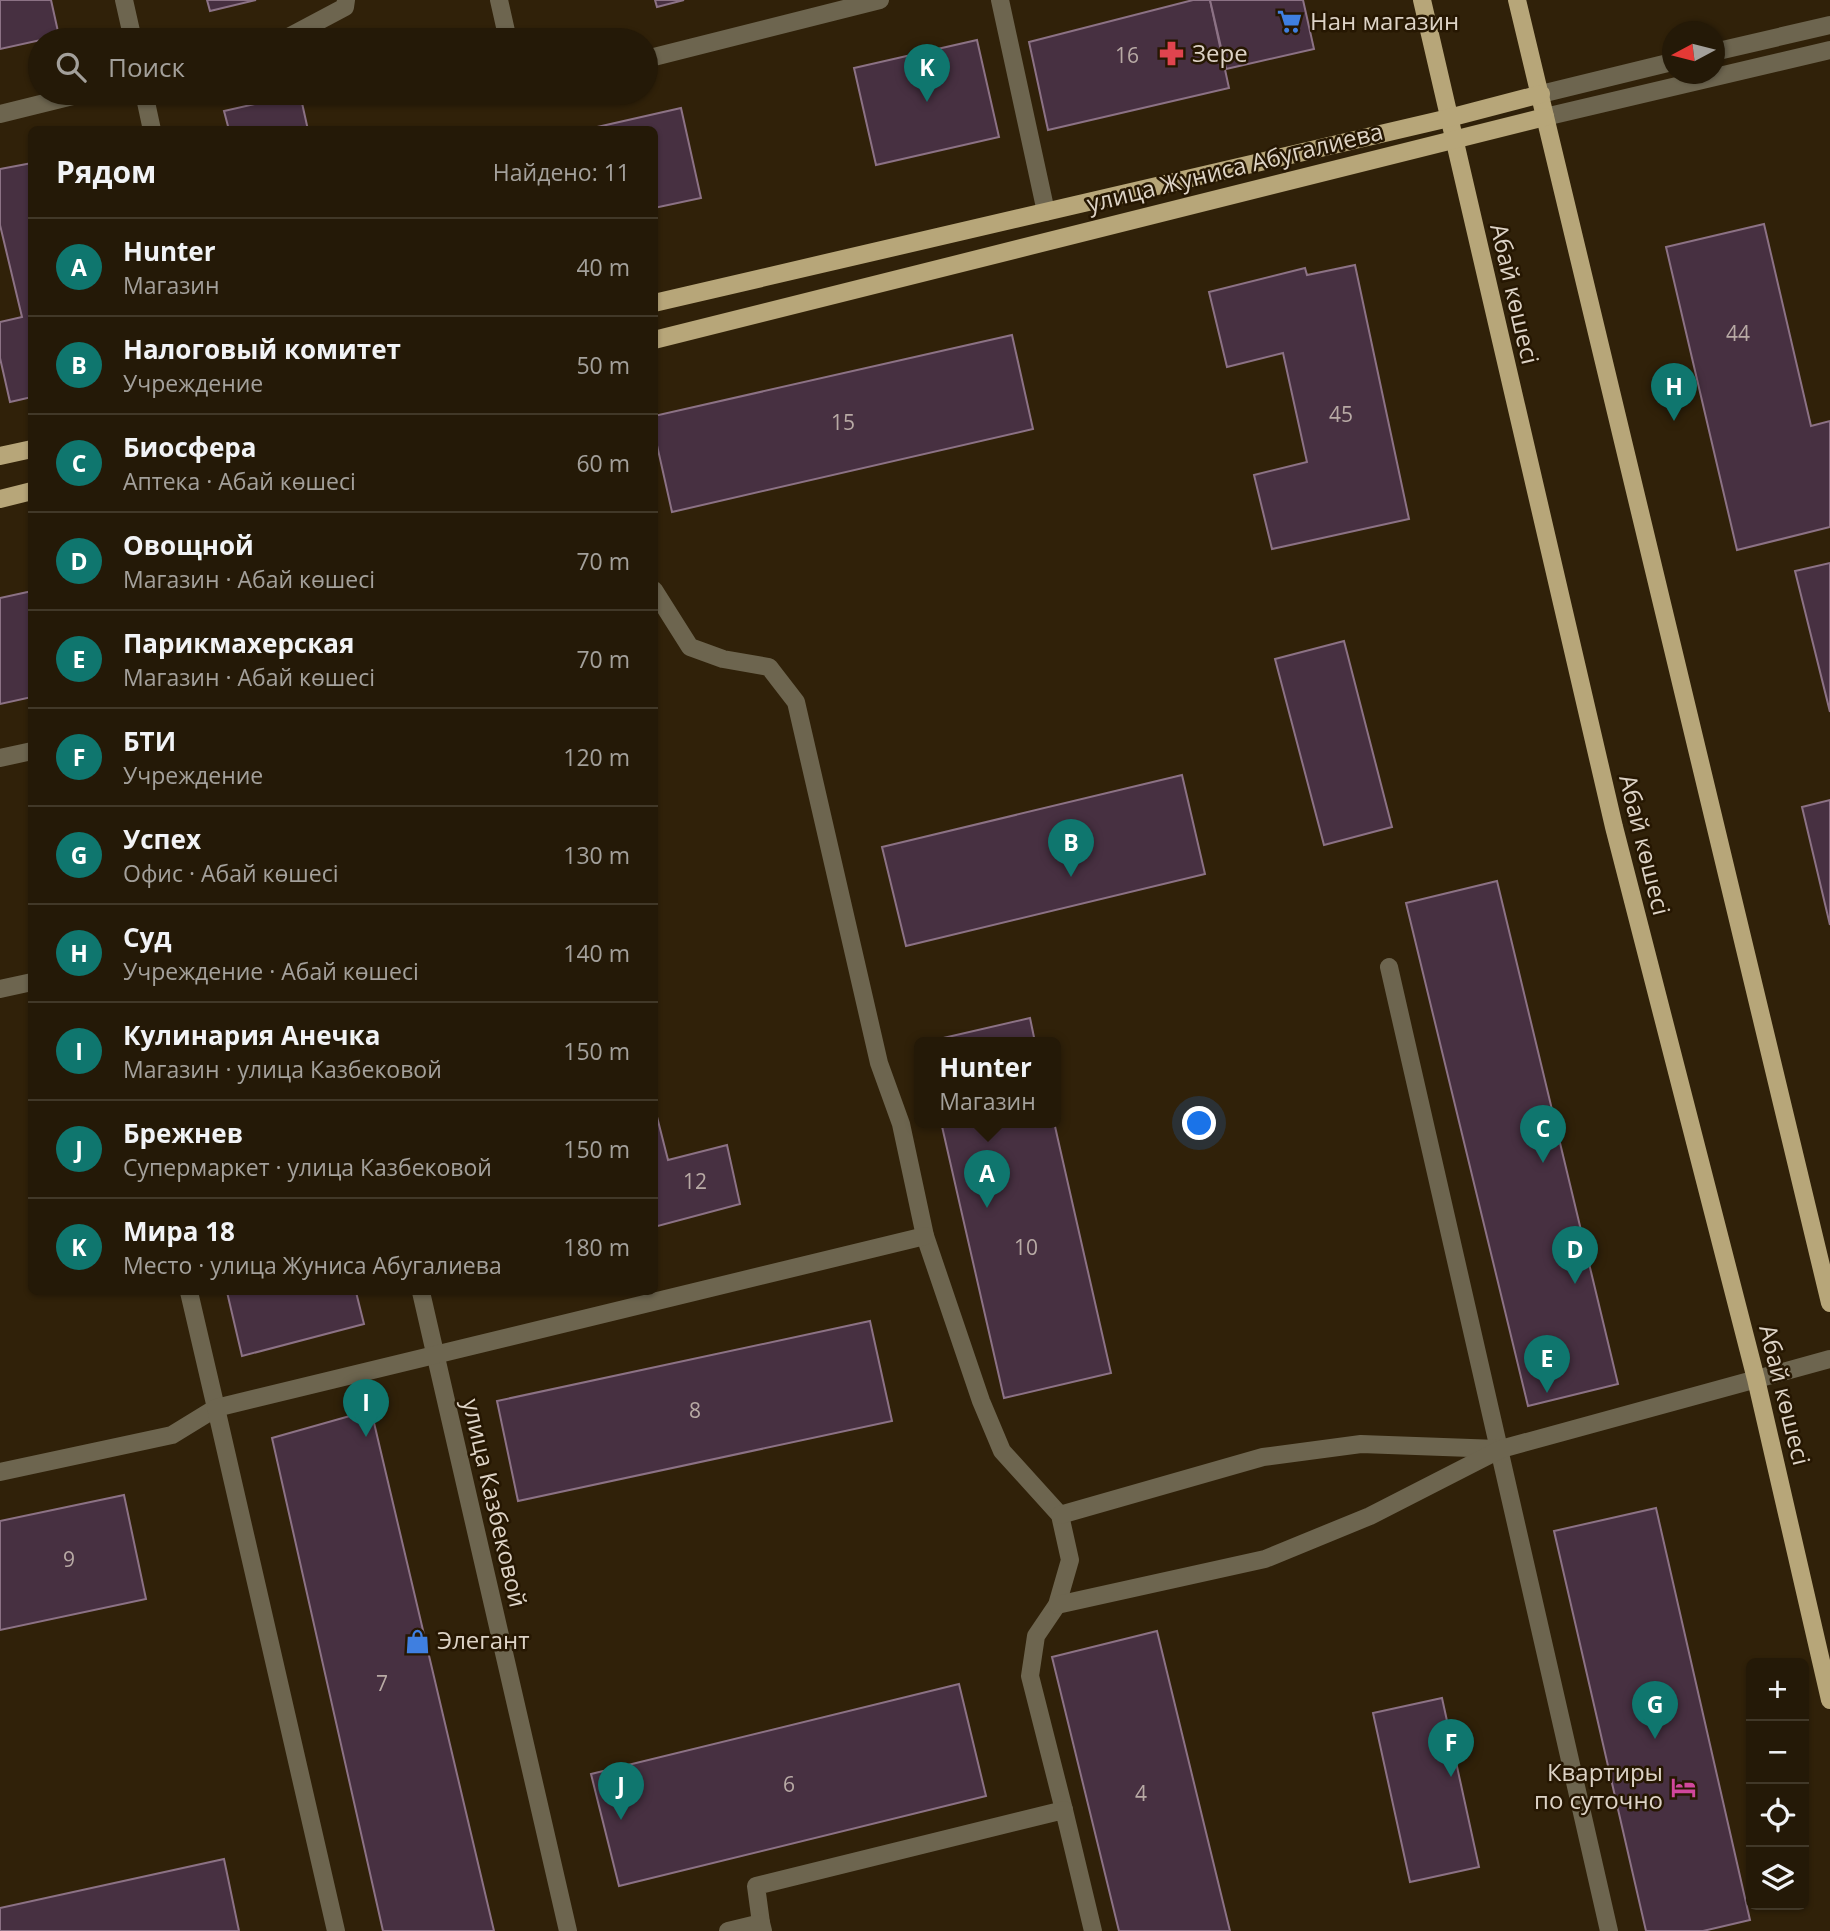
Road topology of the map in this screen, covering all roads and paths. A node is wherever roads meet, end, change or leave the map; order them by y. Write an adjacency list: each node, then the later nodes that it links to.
1 (124, 0): 9 (street)
2 (346, 0): 10 (street)
3 (499, 0): 11 (street)
4 (880, 0): 14 (street)
5 (1000, 0): 24 (street)
6 (1422, 0): 21 (main road, Абай көшесі)
7 (1517, 0): 16 (main road)
8 (1830, 25): 12 (street)
9 (130, 28)
10 (306, 28)
11 (505, 28)
12 (1725, 49)
13 (1830, 50): 20 (street, улица Жуниса Абугалиева)
14 (658, 55)
15 (1662, 64): 16 (street, улица Жуниса Абугалиева)
16 (1541, 93): 20 (main road); 21 (main road, улица Жуниса Абугалиева)
17 (36, 105): 19 (street)
18 (147, 105): 22 (street)
19 (0, 114)
20 (1545, 117): 23 (main road, улица Жуниса Абугалиева); 40 (main road)
21 (1449, 118): 23 (main road, Абай көшесі); 24 (main road, улица Жуниса Абугалиева)
22 (151, 126)
23 (1453, 138): 26 (main road, улица Жуниса Абугалиева); 43 (main road, Абай көшесі)
24 (1046, 212): 25 (main road, улица Жуниса Абугалиева)
25 (658, 302)
26 (658, 339)
27 (28, 450): 28 (main road)
28 (0, 456)
29 (28, 492): 30 (main road)
30 (0, 499)
31 (658, 596): 37 (street)
32 (28, 752): 33 (street)
33 (0, 758)
34 (1389, 967): 45 (street)
35 (28, 983): 36 (street)
36 (0, 989)
37 (925, 1236): 41 (street); 47 (street)
38 (190, 1295): 44 (street)
39 (422, 1295): 41 (street, улица Казбековой)
40 (1830, 1303)
41 (435, 1357): 44 (street); 53 (street, улица Казбековой)
42 (1830, 1359): 43 (street)
43 (1756, 1379): 45 (street); 49 (main road, Абай көшесі)
44 (216, 1408): 46 (street); 52 (street)
45 (1501, 1449): 47 (street); 48 (street); 56 (street)
46 (0, 1472)
47 (1060, 1515): 48 (street)
48 (1057, 1605): 50 (street)
49 (1830, 1700)
50 (1064, 1810): 51 (street); 55 (street)
51 (762, 1927): 54 (street)
52 (336, 1931)
53 (568, 1931)
54 (728, 1931)
55 (1093, 1931)
56 (1609, 1931)

